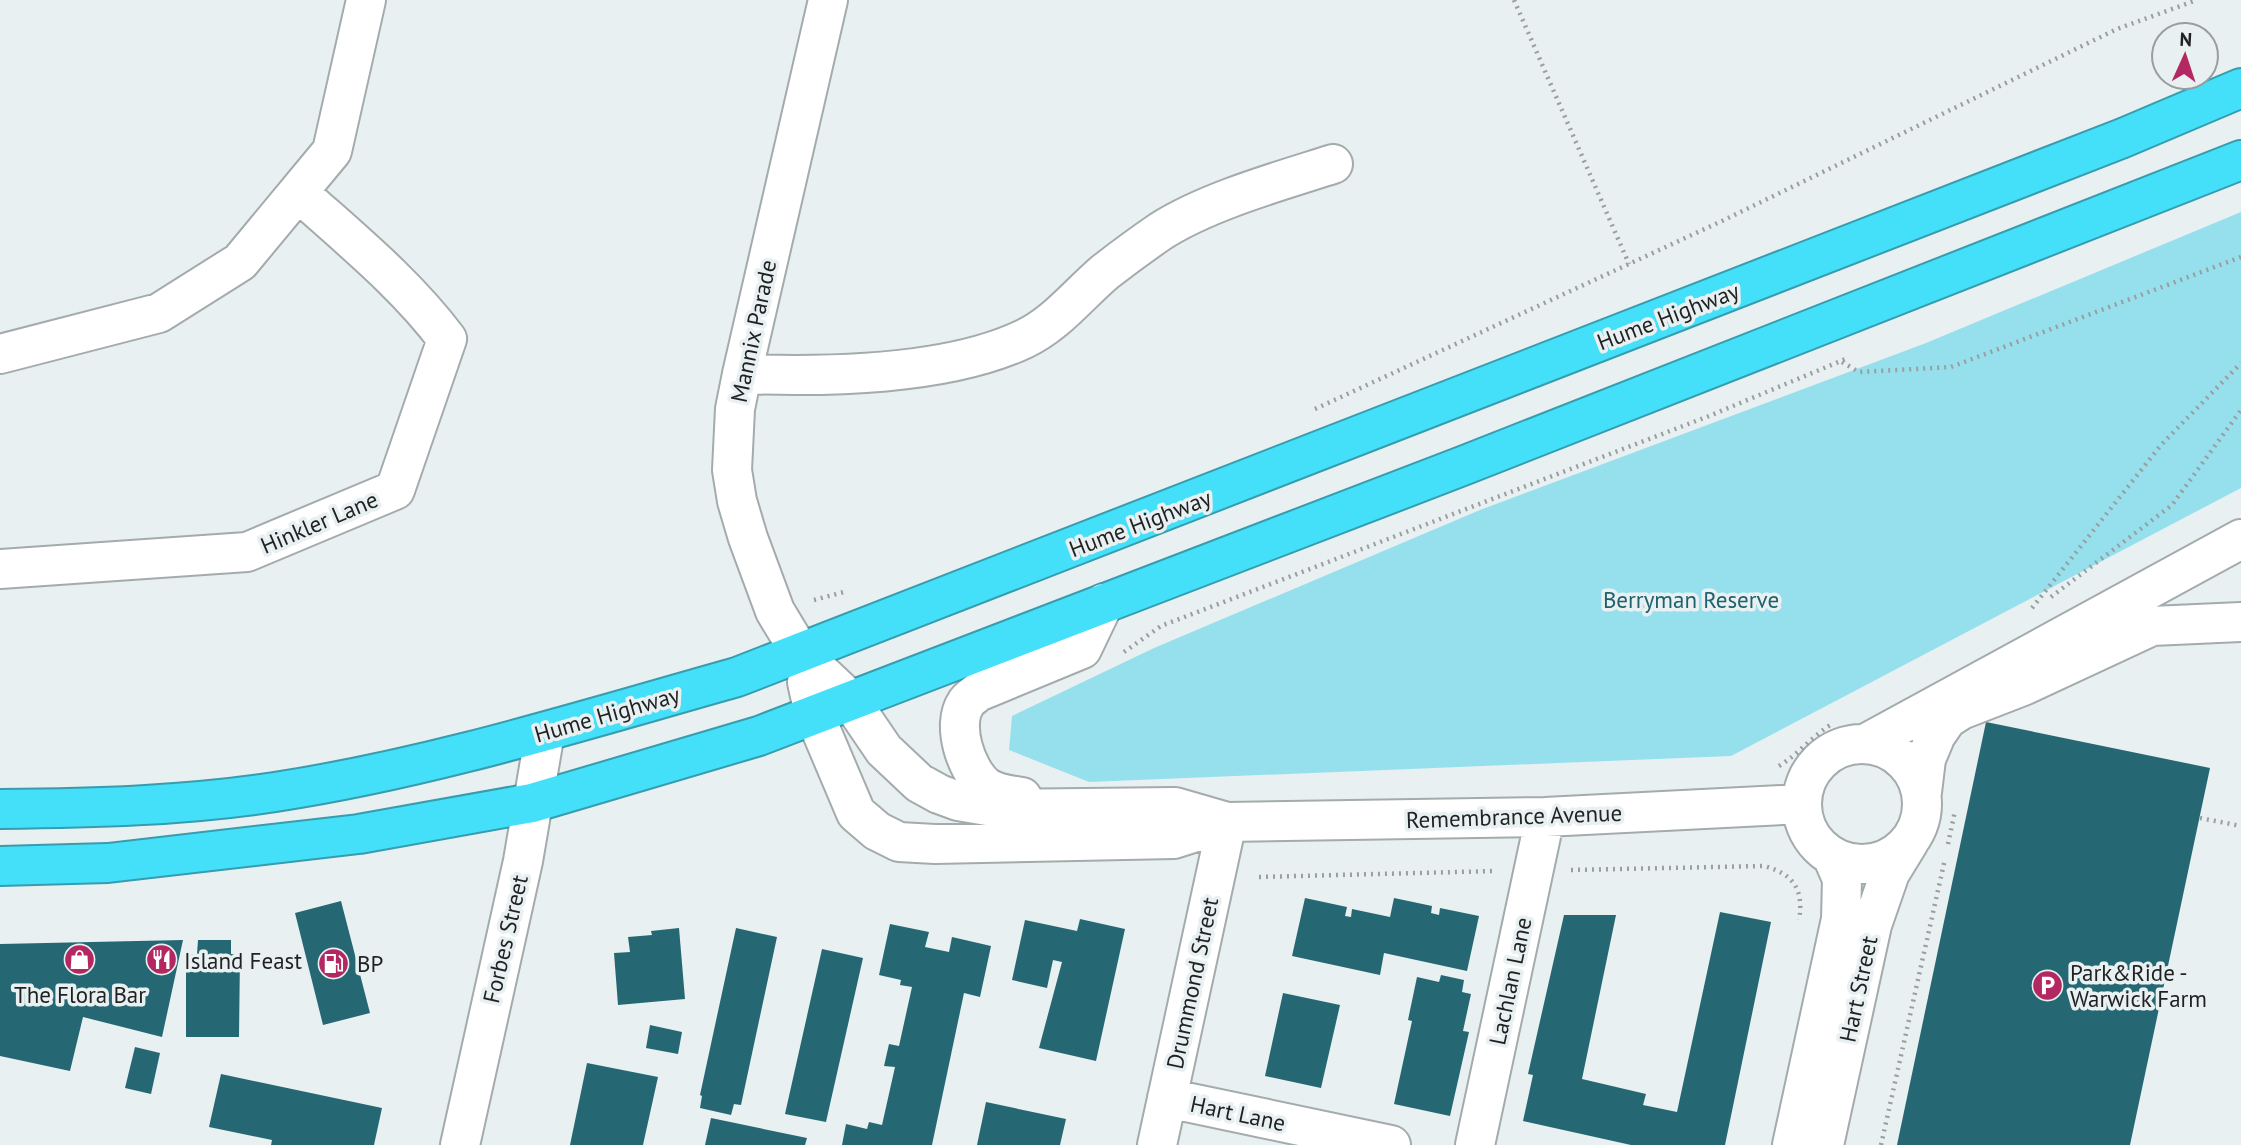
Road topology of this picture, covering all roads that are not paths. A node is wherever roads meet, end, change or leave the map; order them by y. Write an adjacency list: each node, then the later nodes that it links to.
1 (366, 0): 6 (street)
2 (828, 0): 8 (street, Mannix Parade)
3 (2241, 88): 13 (highway, Hume Highway)
4 (2241, 160): 11 (highway)
5 (1333, 164): 8 (street)
6 (298, 192): 7 (street); 10 (street, Hinkler Lane)
7 (0, 354)
8 (741, 373): 13 (street, Mannix Parade)
9 (2241, 539): 17 (street)
10 (0, 569)
11 (1104, 603): 14 (highway); 21 (street, Remembrance Avenue)
12 (2241, 622): 18 (street)
13 (801, 654): 14 (street, Mannix Parade); 15 (street, Mannix Parade); 16 (highway, Hume Highway)
14 (850, 700): 15 (highway); 21 (street, Remembrance Avenue)
15 (814, 714): 19 (highway); 24 (street, Remembrance Avenue)
16 (545, 732): 19 (street, Forbes Street); 22 (highway, Hume Highway)
17 (1850, 732): 18 (street); 20 (street)
18 (1922, 792): 25 (street)
19 (533, 803): 27 (highway); 29 (street, Forbes Street)
20 (1802, 804): 23 (street, Remembrance Avenue); 26 (street)
21 (1098, 808): 24 (street, Remembrance Avenue)
22 (0, 809)
23 (1545, 817): 24 (street, Remembrance Avenue); 32 (street, Lachlan Lane)
24 (1227, 822): 28 (street, Drummond Street)
25 (1910, 840): 26 (street); 34 (street, Hart Street)
26 (1832, 856): 33 (street, Hart Street)
27 (0, 866)
28 (1167, 1098): 30 (street, Drummond Street); 31 (street, Hart Lane)
29 (460, 1145)
30 (1157, 1145)
31 (1391, 1145)
32 (1475, 1145)
33 (1792, 1145)
34 (1824, 1145)

